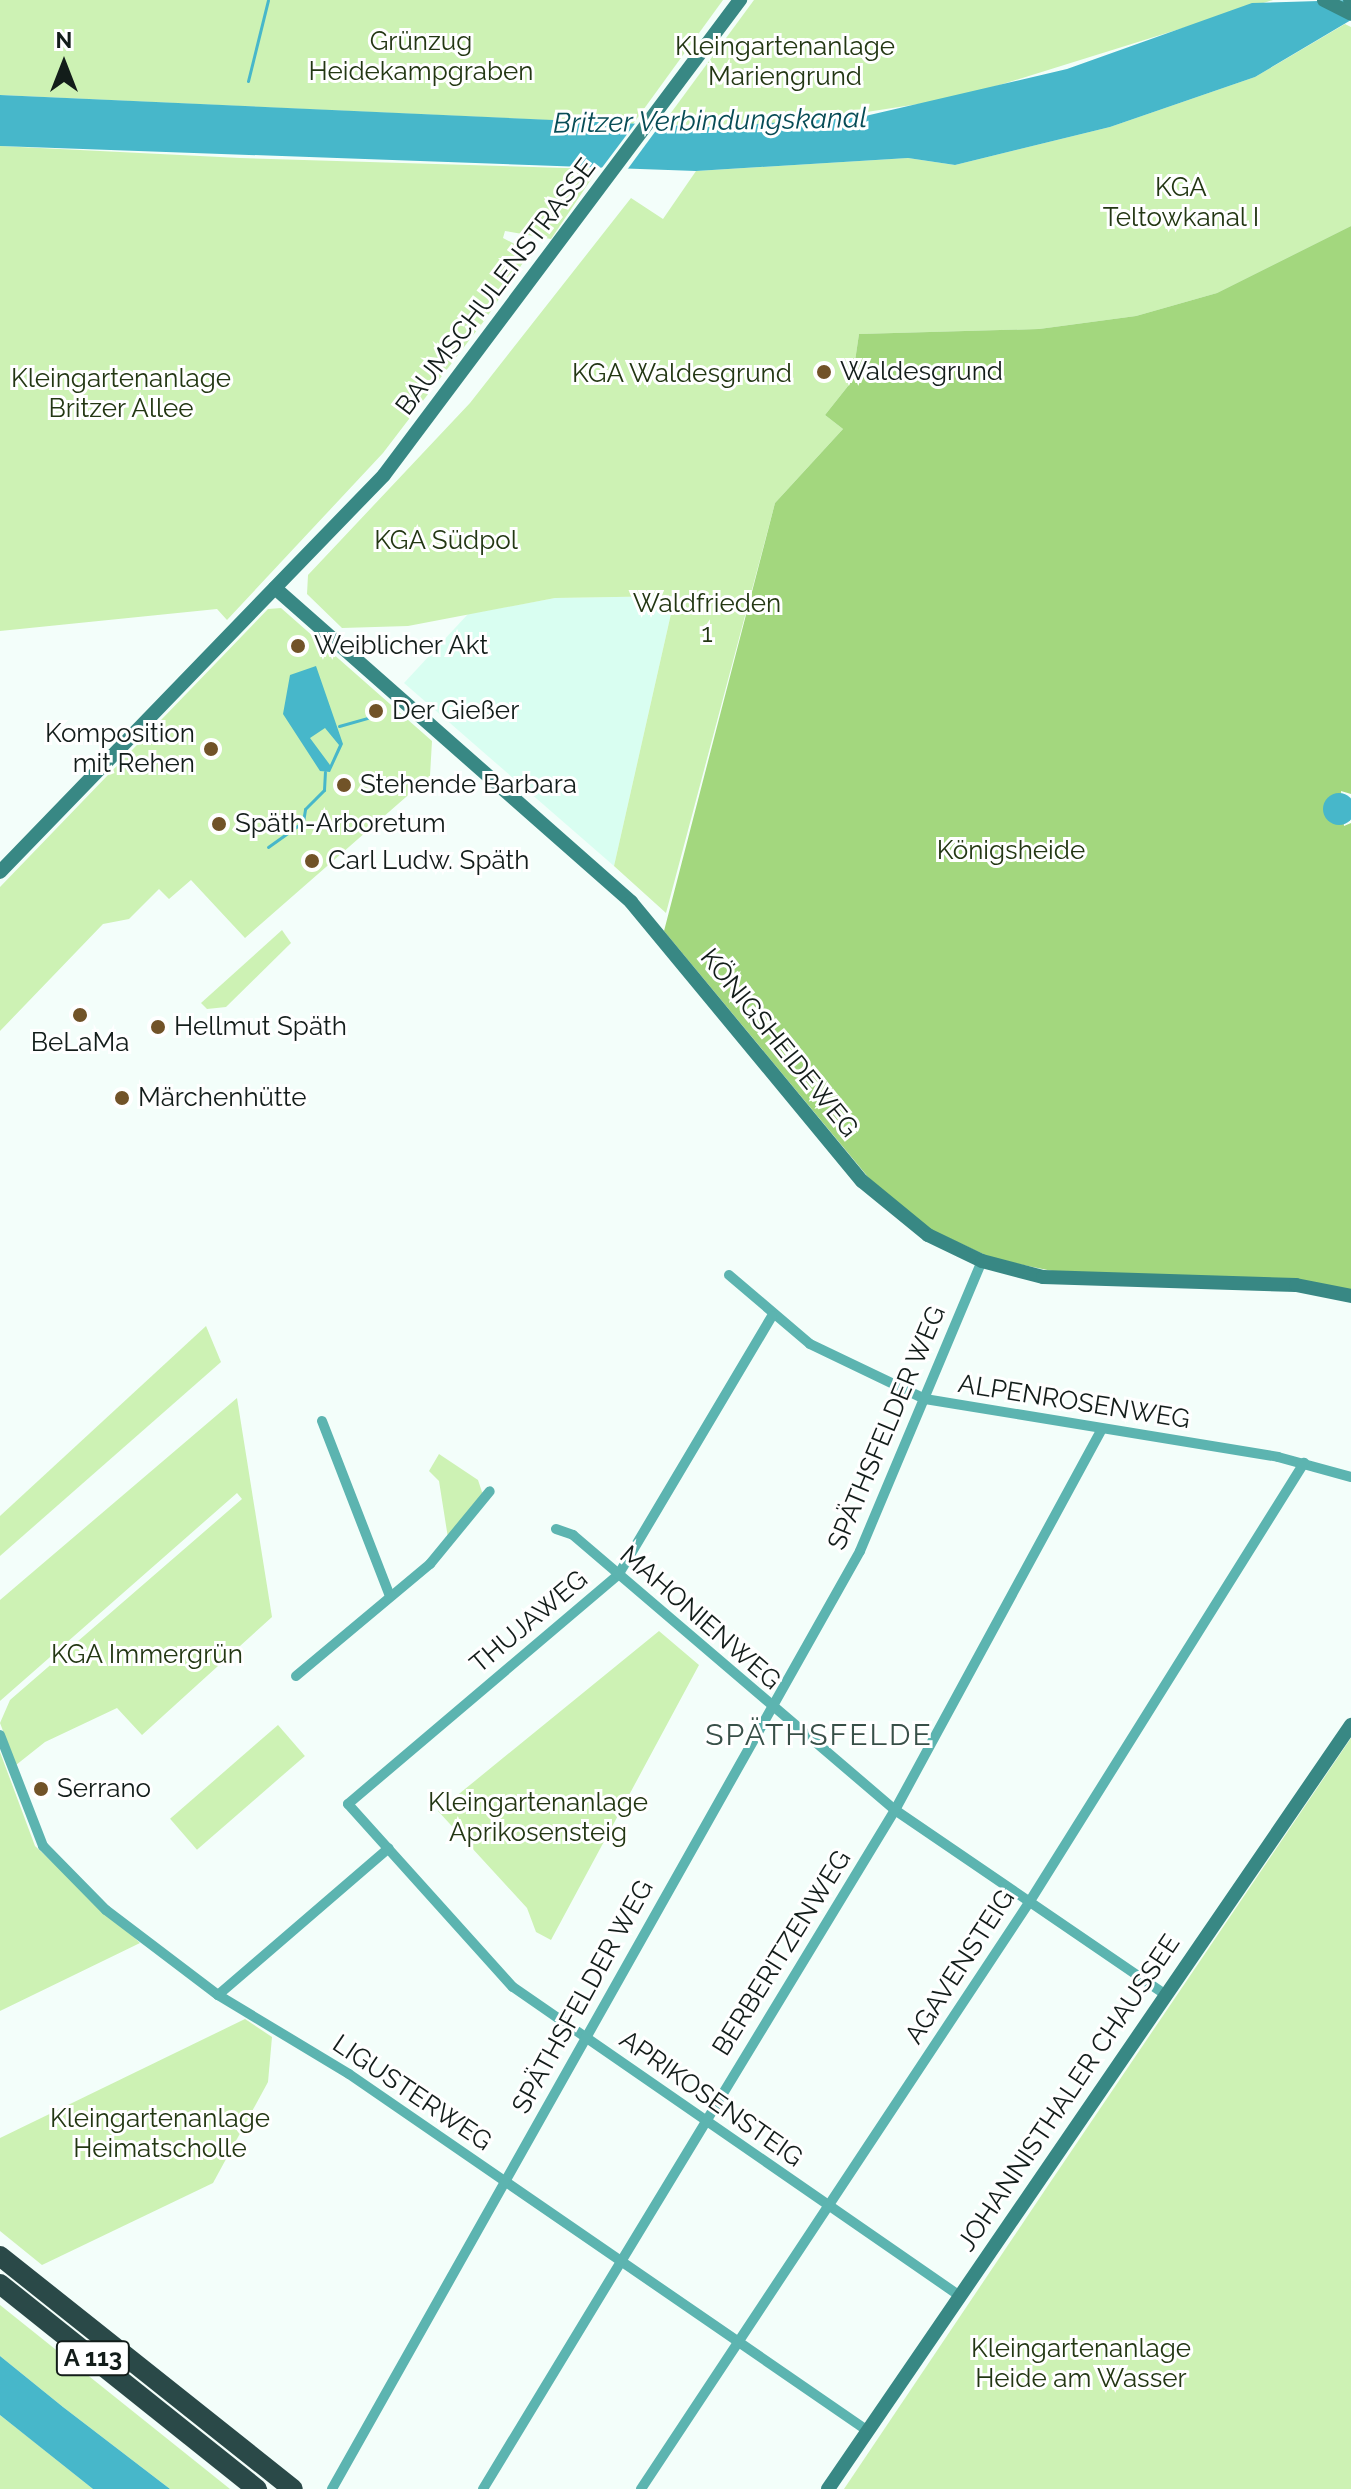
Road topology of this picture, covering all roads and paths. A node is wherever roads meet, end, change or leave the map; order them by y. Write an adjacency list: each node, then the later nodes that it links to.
1 (740, 0): 4 (street, BAUMSCHULENSTRASSE)
2 (1324, 0): 3 (street)
3 (1351, 14)
4 (275, 588): 5 (street, BAUMSCHULENSTRASSE); 6 (street, KÖNIGSHEIDEWEG)
5 (0, 872)
6 (982, 1261): 8 (street, KÖNIGSHEIDEWEG); 10 (street, SPÄTHSFELDER WEG)
7 (729, 1275): 9 (street, ALPENROSENWEG)
8 (1351, 1296)
9 (772, 1316): 10 (street, ALPENROSENWEG); 17 (street, THUJAWEG)
10 (925, 1399): 12 (street, ALPENROSENWEG); 20 (street, SPÄTHSFELDER WEG)
11 (322, 1421): 18 (street)
12 (1101, 1430): 13 (street, ALPENROSENWEG); 24 (street, BERBERITZENWEG)
13 (1304, 1463): 14 (street, ALPENROSENWEG); 26 (street, AGAVENSTEIG)
14 (1351, 1477)
15 (490, 1491): 18 (street)
16 (556, 1529): 17 (street, MAHONIENWEG)
17 (618, 1575): 20 (street, MAHONIENWEG); 23 (street, THUJAWEG)
18 (390, 1596): 19 (street)
19 (296, 1676)
20 (771, 1709): 24 (street, MAHONIENWEG); 29 (street, SPÄTHSFELDER WEG)
21 (1351, 1725): 27 (street, JOHANNISTHALER CHAUSSEE)
22 (0, 1735): 28 (street, LIGUSTERWEG)
23 (348, 1804): 25 (street, APRIKOSENSTEIG)
24 (895, 1810): 26 (street, MAHONIENWEG); 30 (street, BERBERITZENWEG)
25 (389, 1848): 28 (street); 29 (street, APRIKOSENSTEIG)
26 (1030, 1901): 27 (street, MAHONIENWEG); 32 (street, AGAVENSTEIG)
27 (1165, 1994): 36 (street, JOHANNISTHALER CHAUSSEE)
28 (218, 1995): 31 (street, LIGUSTERWEG)
29 (585, 2038): 30 (street, APRIKOSENSTEIG); 31 (street, SPÄTHSFELDER WEG)
30 (703, 2122): 32 (street, APRIKOSENSTEIG); 34 (street, BERBERITZENWEG)
31 (504, 2181): 34 (street, LIGUSTERWEG); 41 (street, SPÄTHSFELDER WEG)
32 (829, 2206): 36 (street, APRIKOSENSTEIG); 37 (street, AGAVENSTEIG)
33 (0, 2256): 40 (highway, A 113)
34 (620, 2261): 37 (street, LIGUSTERWEG); 42 (street, BERBERITZENWEG)
35 (0, 2284): 39 (highway, A 113)
36 (960, 2296): 38 (street, JOHANNISTHALER CHAUSSEE)
37 (738, 2343): 38 (street, LIGUSTERWEG); 43 (street, AGAVENSTEIG)
38 (868, 2431): 44 (street, JOHANNISTHALER CHAUSSEE)
39 (257, 2489)
40 (293, 2489)
41 (332, 2489)
42 (483, 2489)
43 (641, 2489)
44 (828, 2489)

